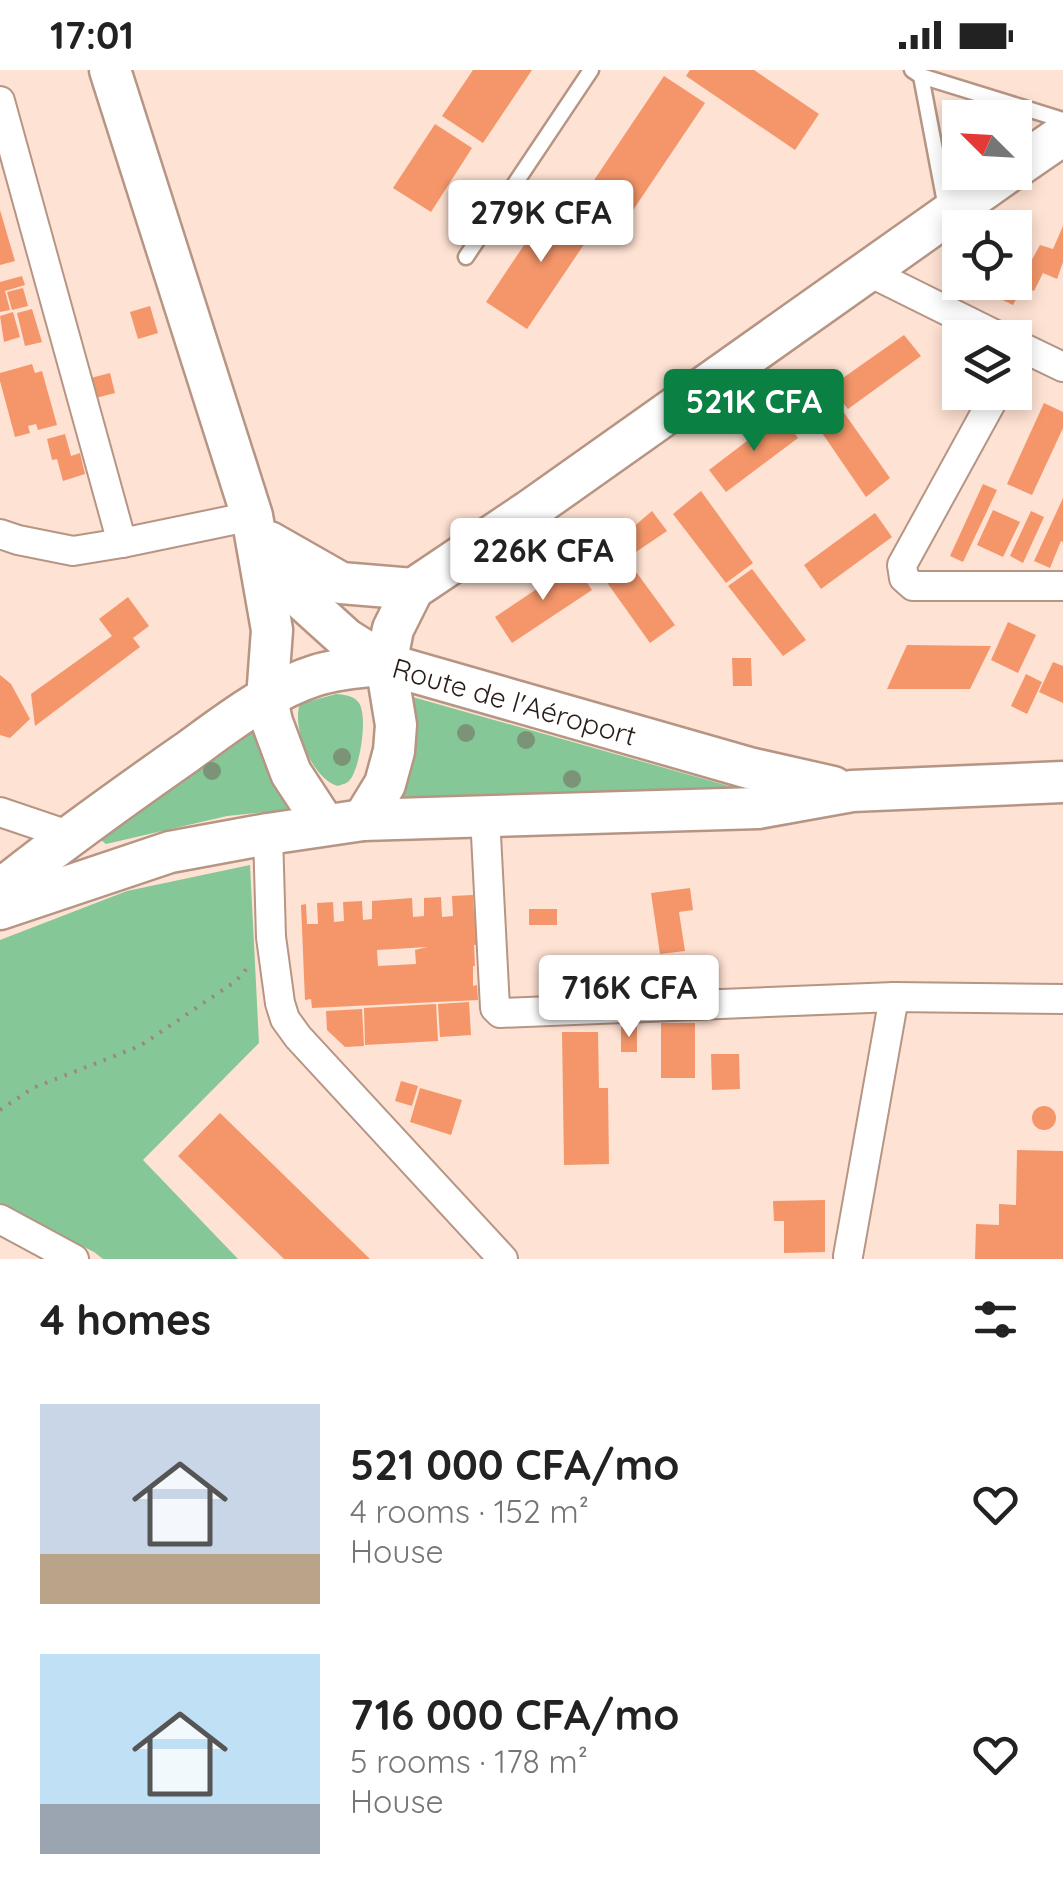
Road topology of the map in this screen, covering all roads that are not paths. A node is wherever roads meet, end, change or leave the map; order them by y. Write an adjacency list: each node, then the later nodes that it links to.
1 (110, 70): 18 (main road)
2 (592, 70): 12 (lane)
3 (916, 73): 5 (lane); 9 (lane)
4 (0, 101): 20 (street)
5 (1063, 120)
6 (1063, 134): 7 (main road)
7 (1032, 156)
8 (982, 190): 10 (main road)
9 (947, 210)
10 (954, 210)
11 (942, 218): 13 (main road)
12 (466, 257)
13 (867, 272): 14 (street); 22 (main road)
14 (961, 320)
15 (1032, 355): 16 (street)
16 (1063, 368)
17 (988, 410): 21 (street)
18 (259, 528): 20 (street); 22 (main road); 23 (main road); 24 (main road)
19 (0, 534): 20 (street)
20 (122, 543)
21 (1063, 586)
22 (413, 589): 23 (main road)
23 (386, 664): 24 (main road, Route de l'Aéroport); 26 (main road, Route de l'Aéroport); 29 (main road)
24 (268, 699): 29 (main road); 31 (main road, Route de l'Aéroport)
25 (1063, 782): 26 (main road, Route de l'Aéroport)
26 (852, 792): 28 (main road, Route de l'Aéroport)
27 (0, 812): 31 (street)
28 (485, 816): 29 (main road, Route de l'Aéroport); 34 (street)
29 (344, 823): 30 (main road, Route de l'Aéroport)
30 (268, 834): 33 (main road, Route de l'Aéroport); 39 (street)
31 (68, 836): 32 (main road, Route de l'Aéroport)
32 (0, 890)
33 (0, 910)
34 (894, 996): 35 (street); 37 (street)
35 (1063, 999)
36 (0, 1218): 38 (street)
37 (848, 1256)
38 (74, 1259)
39 (503, 1259)

